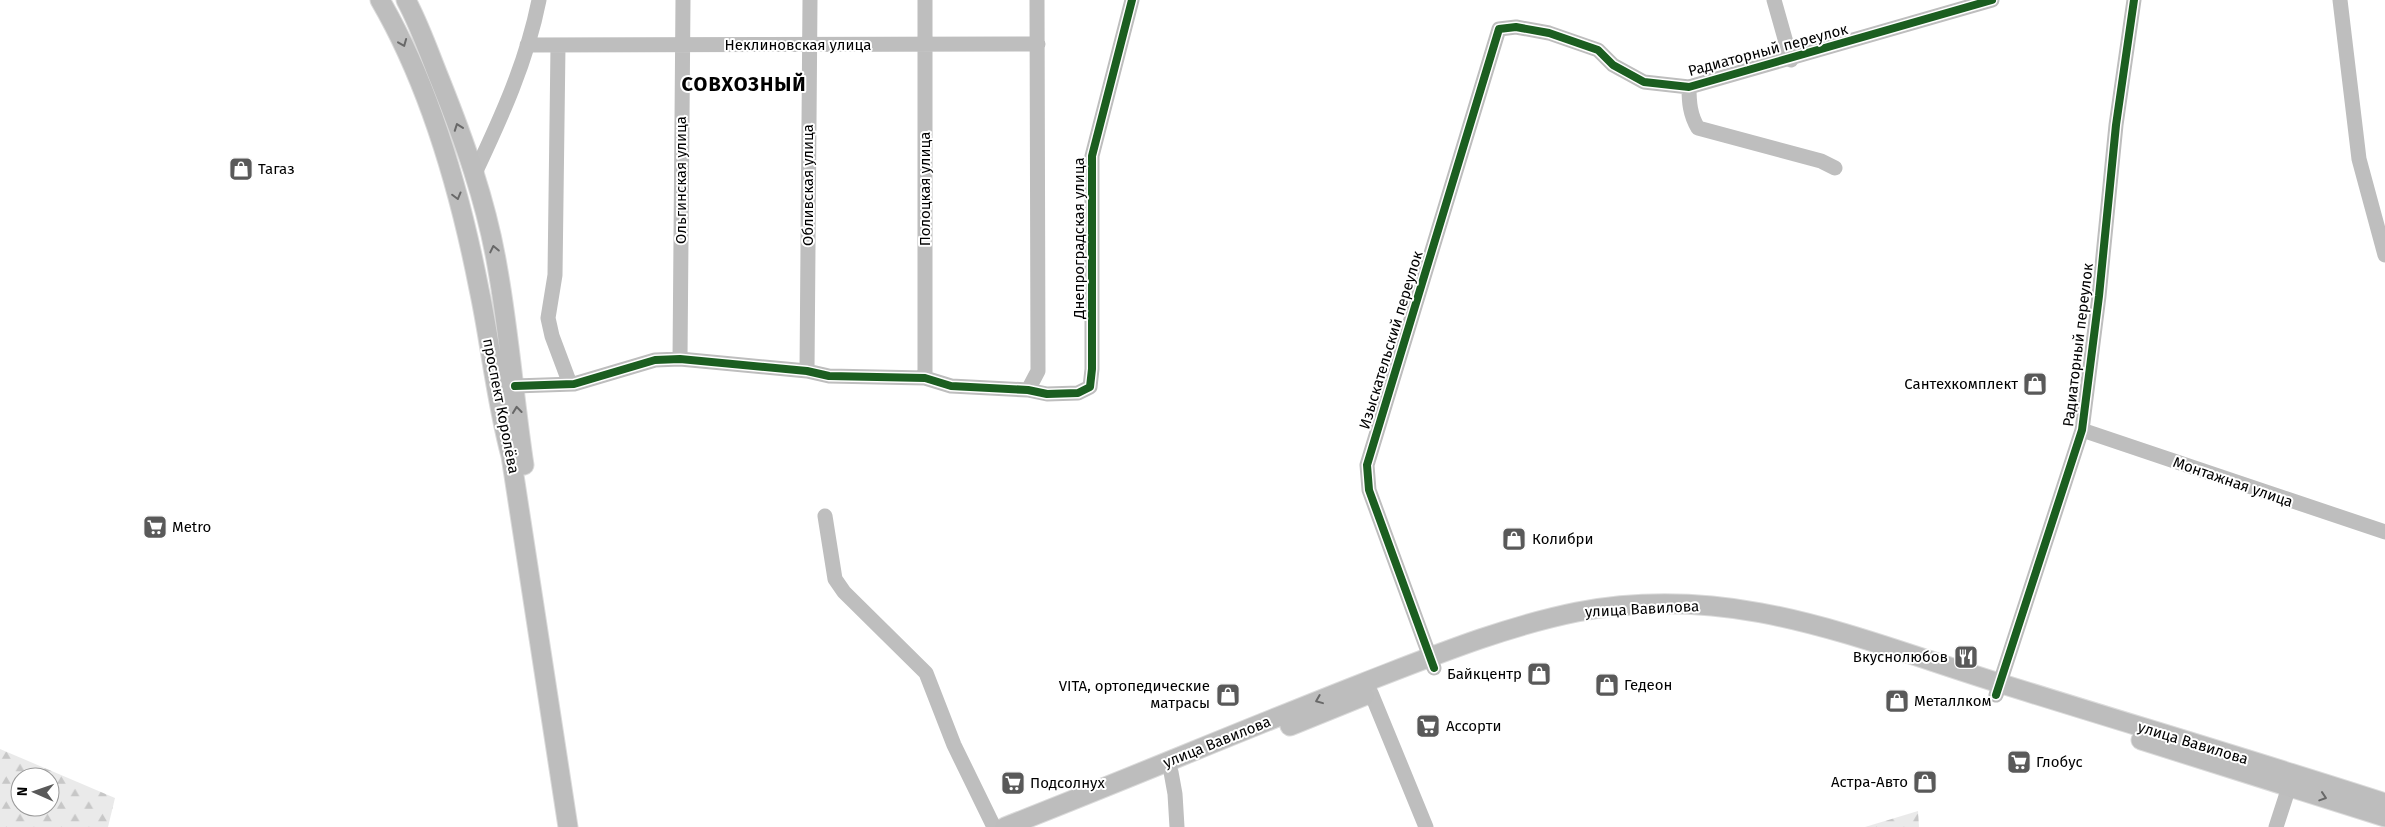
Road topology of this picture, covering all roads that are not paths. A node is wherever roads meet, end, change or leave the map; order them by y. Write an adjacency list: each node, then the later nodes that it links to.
1 (380, 0): 41 (main road, проспект Королёва, one-way to 41)
2 (406, 0): 23 (main road, проспект Королёва, one-way to 2)
3 (540, 0): 16 (street)
4 (683, 0): 17 (street, Ольгинская улица)
5 (810, 0): 18 (street, Обливская улица)
6 (925, 0): 14 (street, Полоцкая улица)
7 (1037, 0): 15 (street)
8 (1132, 0): 30 (street, Днепроградская улица)
9 (1774, 0): 20 (street, Радиаторный переулок)
10 (1992, 0): 20 (street, Радиаторный переулок)
11 (2134, 0): 31 (street, Радиаторный переулок)
12 (2340, 0): 24 (street)
13 (1499, 29): 21 (street, Радиаторный переулок); 34 (street, Изыскательский переулок)
14 (925, 44): 15 (street, Неклиновская улица); 18 (street, Неклиновская улица); 27 (street, Полоцкая улица)
15 (1038, 44): 30 (street)
16 (527, 45): 19 (street, Неклиновская улица); 23 (street)
17 (682, 45): 18 (street, Неклиновская улица); 19 (street, Неклиновская улица); 25 (street, Ольгинская улица)
18 (810, 45): 26 (street, Обливская улица)
19 (558, 46): 28 (street)
20 (1791, 60): 21 (street, Радиаторный переулок)
21 (1690, 87): 22 (street, Радиаторный переулок)
22 (1835, 168)
23 (475, 173): 29 (main road, проспект Королёва, one-way to 23)
24 (2385, 255)
25 (680, 359): 26 (street); 28 (street)
26 (807, 371): 27 (street)
27 (925, 378): 30 (street)
28 (570, 384): 29 (street)
29 (515, 386): 42 (main road, проспект Королёва, one-way to 29)
30 (1028, 390)
31 (2082, 430): 33 (street, Монтажная улица); 35 (street, Радиаторный переулок)
32 (825, 516): 43 (street)
33 (2385, 532)
34 (1431, 662): 35 (main road, улица Вавилова); 36 (main road, улица Вавилова); 44 (main road, улица Вавилова, one-way to 44)
35 (1998, 689): 38 (main road, улица Вавилова); 39 (main road, улица Вавилова)
36 (1371, 693): 37 (main road, улица Вавилова); 47 (street)
37 (1170, 772): 45 (main road, улица Вавилова); 46 (street)
38 (2289, 787): 40 (main road, улица Вавилова, one-way to 40); 48 (street)
39 (2385, 803)
40 (2385, 817)
41 (568, 827)
42 (579, 827)
43 (994, 827)
44 (1005, 827)
45 (1033, 827)
46 (1177, 827)
47 (1426, 827)
48 (2276, 827)

